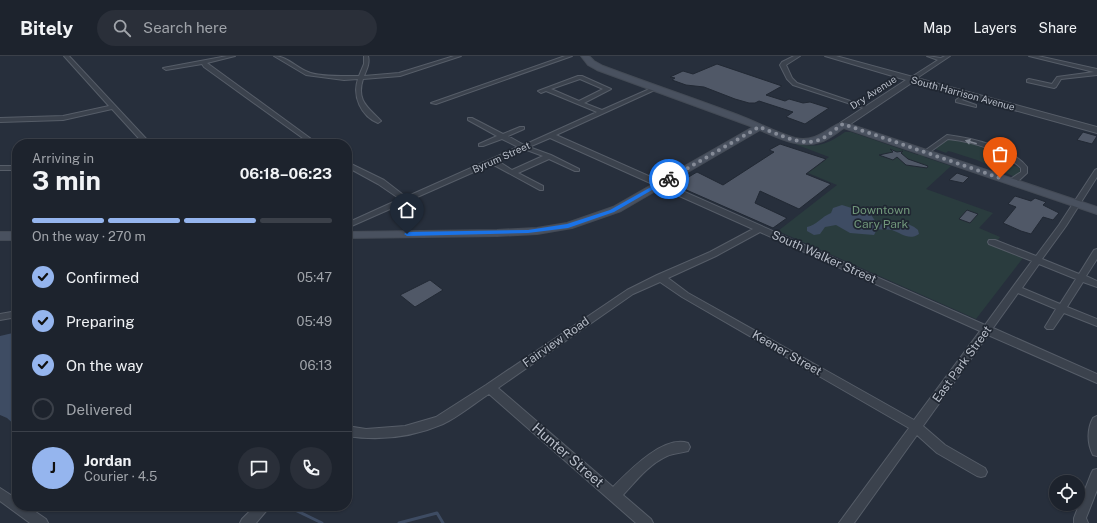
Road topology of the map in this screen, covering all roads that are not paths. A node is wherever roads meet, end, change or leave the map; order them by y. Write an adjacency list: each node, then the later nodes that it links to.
1 (66, 56): 24 (street)
2 (233, 56): 14 (street)
3 (276, 56): 17 (street)
4 (366, 56): 17 (street)
5 (459, 56): 17 (street)
6 (570, 56): 22 (street)
7 (585, 56): 20 (main road)
8 (798, 56): 26 (street)
9 (828, 56): 18 (street, South Harrison Avenue)
10 (929, 56): 13 (street)
11 (948, 56): 13 (street, Dry Avenue)
12 (1031, 56): 16 (street)
13 (942, 60): 18 (street, Dry Avenue)
14 (204, 63): 15 (street); 38 (street)
15 (166, 68)
16 (1097, 72): 19 (street)
17 (361, 78): 30 (street)
18 (912, 79): 21 (street, South Harrison Avenue); 26 (street, Dry Avenue)
19 (1029, 82)
20 (656, 88): 27 (street, Byrum Street); 32 (main road)
21 (967, 94): 25 (street); 34 (street, South Harrison Avenue)
22 (434, 103)
23 (578, 103): 23 (street); 27 (street)
24 (113, 106): 29 (street); 37 (street)
25 (974, 106)
26 (868, 108): 31 (street, Dry Avenue)
27 (601, 112): 35 (street, Byrum Street)
28 (470, 119): 36 (street)
29 (0, 120)
30 (378, 121)
31 (843, 124): 32 (main road, Dry Avenue); 41 (main road)
32 (758, 126): 51 (main road)
33 (522, 128): 36 (street)
34 (1097, 130)
35 (550, 135): 40 (street, Byrum Street); 51 (street, South Walker Street)
36 (502, 136): 39 (street); 40 (street)
37 (143, 139)
38 (308, 139)
39 (481, 145)
40 (523, 147): 42 (street); 43 (street, Byrum Street)
41 (925, 153): 50 (main road); 50 (street, one-way to 41)
42 (549, 156): 47 (street); 49 (street)
43 (492, 161): 49 (street); 53 (street, Byrum Street)
44 (352, 167): 53 (street)
45 (0, 168): 46 (street)
46 (12, 168)
47 (577, 170)
48 (1097, 171): 54 (street, East Park Street)
49 (513, 172): 52 (street)
50 (1012, 182): 54 (main road)
51 (660, 184): 57 (street, South Walker Street); 58 (main road)
52 (540, 188)
53 (406, 200): 56 (street, Byrum Street)
54 (1076, 204): 55 (main road); 63 (street, East Park Street)
55 (1097, 211)
56 (352, 224)
57 (761, 228): 64 (street, Fairview Road); 73 (street, South Walker Street)
58 (352, 235)
59 (0, 236): 60 (main road)
60 (12, 236)
61 (992, 242): 63 (street)
62 (1097, 252): 65 (street)
63 (1038, 260): 65 (street); 67 (street, East Park Street)
64 (660, 277): 75 (street, Fairview Road); 77 (street, Keener Street)
65 (1081, 277): 66 (street); 68 (street)
66 (1097, 284)
67 (1016, 289): 68 (street); 73 (street, East Park Street)
68 (1061, 308): 71 (street); 72 (street)
69 (12, 315): 70 (street)
70 (0, 317)
71 (1097, 323)
72 (1050, 327)
73 (987, 329): 74 (street, South Walker Street); 77 (street, East Park Street)
74 (1097, 379)
75 (490, 388): 78 (street, Fairview Road); 84 (street, Hunter Street)
76 (1097, 421): 80 (street)
77 (915, 426): 81 (street, Keener Street); 91 (street, East Park Street)
78 (352, 432)
79 (684, 447): 84 (street)
80 (1097, 451)
81 (981, 472)
82 (1097, 474): 92 (street)
83 (0, 494): 85 (street)
84 (614, 495): 90 (street, Hunter Street)
85 (12, 502)
86 (24, 511): 88 (street)
87 (258, 511): 89 (street)
88 (41, 523)
89 (247, 523)
90 (646, 523)
91 (846, 523)
92 (1081, 523)

